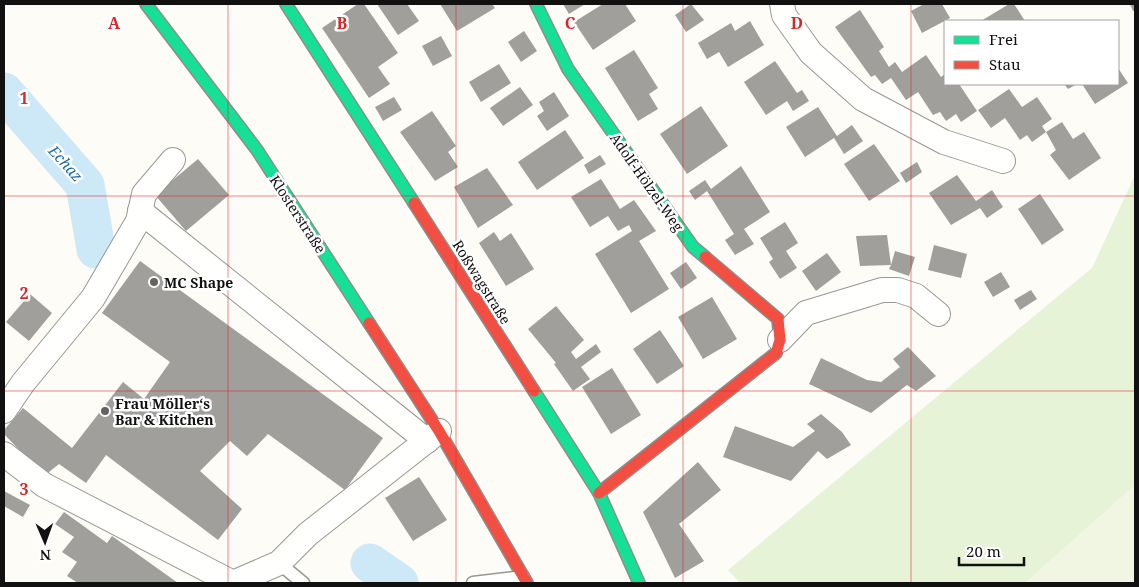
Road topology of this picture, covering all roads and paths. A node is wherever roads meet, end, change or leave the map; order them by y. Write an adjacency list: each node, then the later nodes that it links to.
1 (146, 4): 11 (street, Klosterstraße)
2 (536, 4): 9 (street, Adolf-Hölzel-Weg)
3 (782, 4): 6 (street)
4 (290, 5): 13 (street, Roßwagstraße)
5 (173, 160): 7 (street)
6 (1004, 161)
7 (140, 211): 10 (street); 11 (street)
8 (938, 314): 9 (street)
9 (780, 340): 13 (street)
10 (4, 411)
11 (433, 436): 14 (street); 15 (street, Klosterstraße)
12 (4, 454): 14 (street)
13 (599, 493): 18 (street, Roßwagstraße)
14 (279, 563): 16 (lane)
15 (525, 580): 17 (lane)
16 (303, 583)
17 (473, 583)
18 (639, 583)

